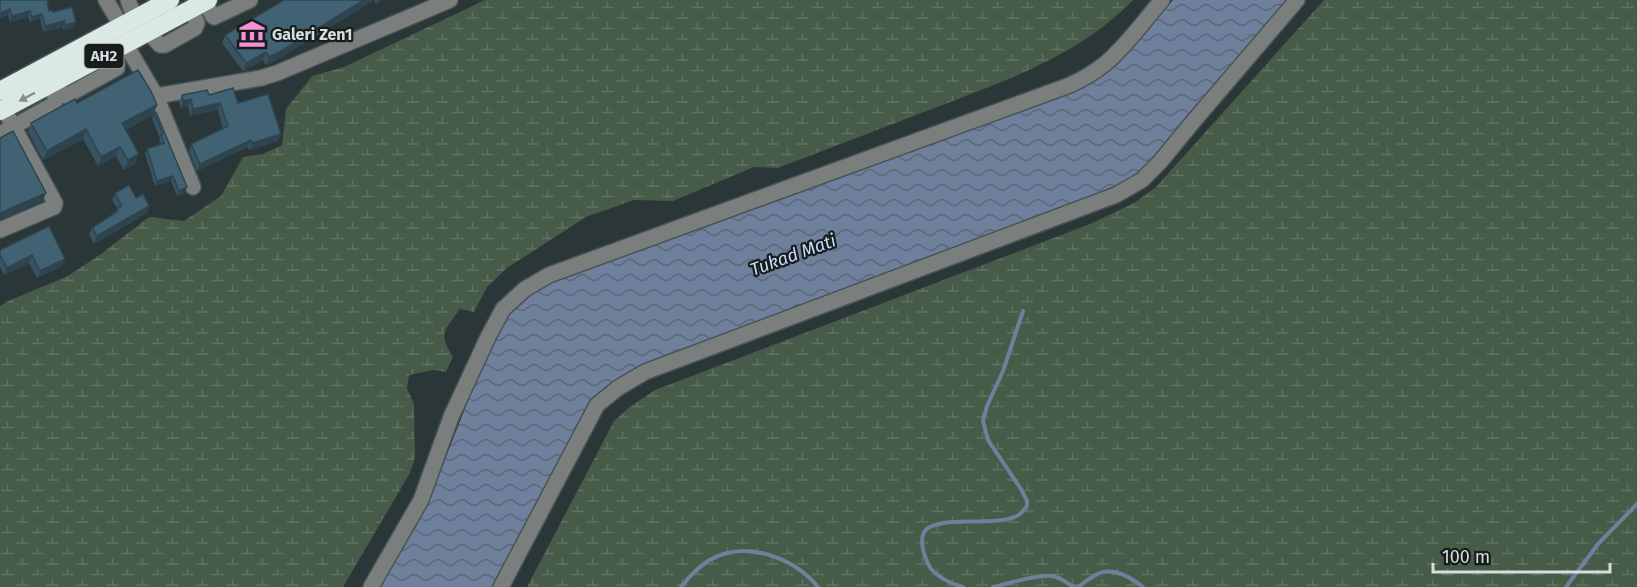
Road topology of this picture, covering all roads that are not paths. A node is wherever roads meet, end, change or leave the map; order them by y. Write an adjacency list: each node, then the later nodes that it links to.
1 (106, 0): 9 (street)
2 (128, 0): 9 (street)
3 (170, 0): 9 (highway, AH2)
4 (250, 0): 8 (street)
5 (450, 0): 12 (street)
6 (1162, 0): 18 (street)
7 (1297, 0): 19 (street)
8 (202, 4): 9 (highway, AH2)
9 (135, 26): 10 (highway, AH2); 13 (highway, AH2)
10 (119, 49): 11 (highway, AH2); 12 (street)
11 (52, 83): 13 (highway, AH2, one-way to 13); 14 (street)
12 (156, 96): 16 (street)
13 (1, 103): 14 (street)
14 (14, 125): 15 (street); 17 (street)
15 (0, 134)
16 (192, 187)
17 (0, 230)
18 (371, 587)
19 (501, 587)

